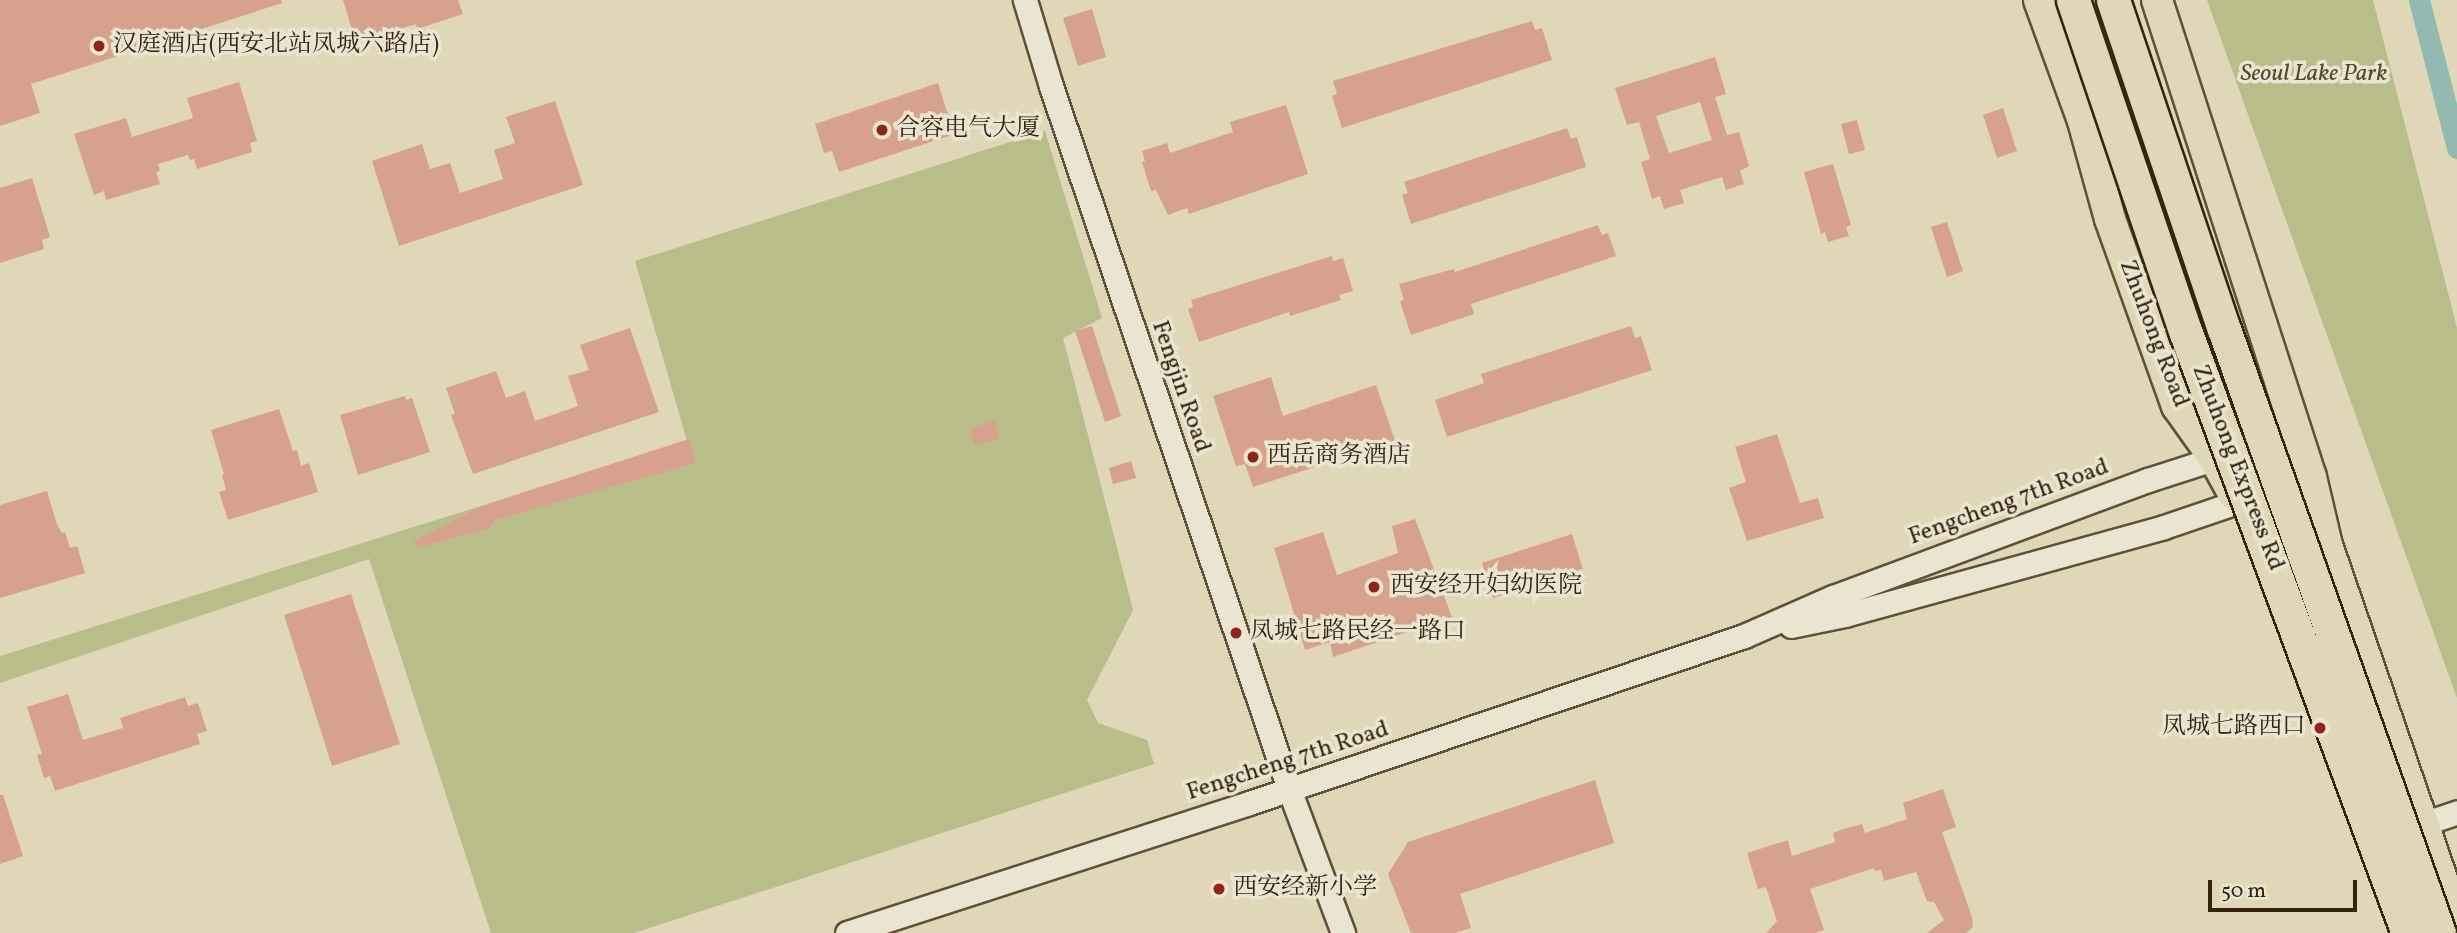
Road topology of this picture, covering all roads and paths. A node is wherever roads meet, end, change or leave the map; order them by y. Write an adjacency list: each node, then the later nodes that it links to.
1 (1025, 0): 11 (street, Fengjin Road)
2 (2039, 0): 7 (main road, Zhuhong Road)
3 (2073, 0): 18 (highway, Zhuhong Express Rd, bridge)
4 (2113, 0): 19 (highway, Zhuhong Express Rd, bridge)
5 (2157, 0): 6 (main road)
6 (2297, 432): 7 (street, Fengcheng 7th Road); 8 (main road)
7 (2214, 458): 9 (main road, Zhuhong Road); 10 (street, Fengcheng 7th Road)
8 (2311, 477): 9 (street, Fengcheng 7th Road); 13 (main road)
9 (2238, 502): 10 (street, Fengcheng 7th Road); 17 (main road, Zhuhong Road)
10 (1744, 636): 11 (street, Fengcheng 7th Road)
11 (1289, 789): 15 (street, Fengcheng 7th Road); 16 (street, Fengjin Road)
12 (2457, 812): 13 (street)
13 (2423, 824): 14 (main road)
14 (2457, 922)
15 (847, 933)
16 (1343, 933)
17 (2394, 933)
18 (2408, 933)
19 (2439, 933)

